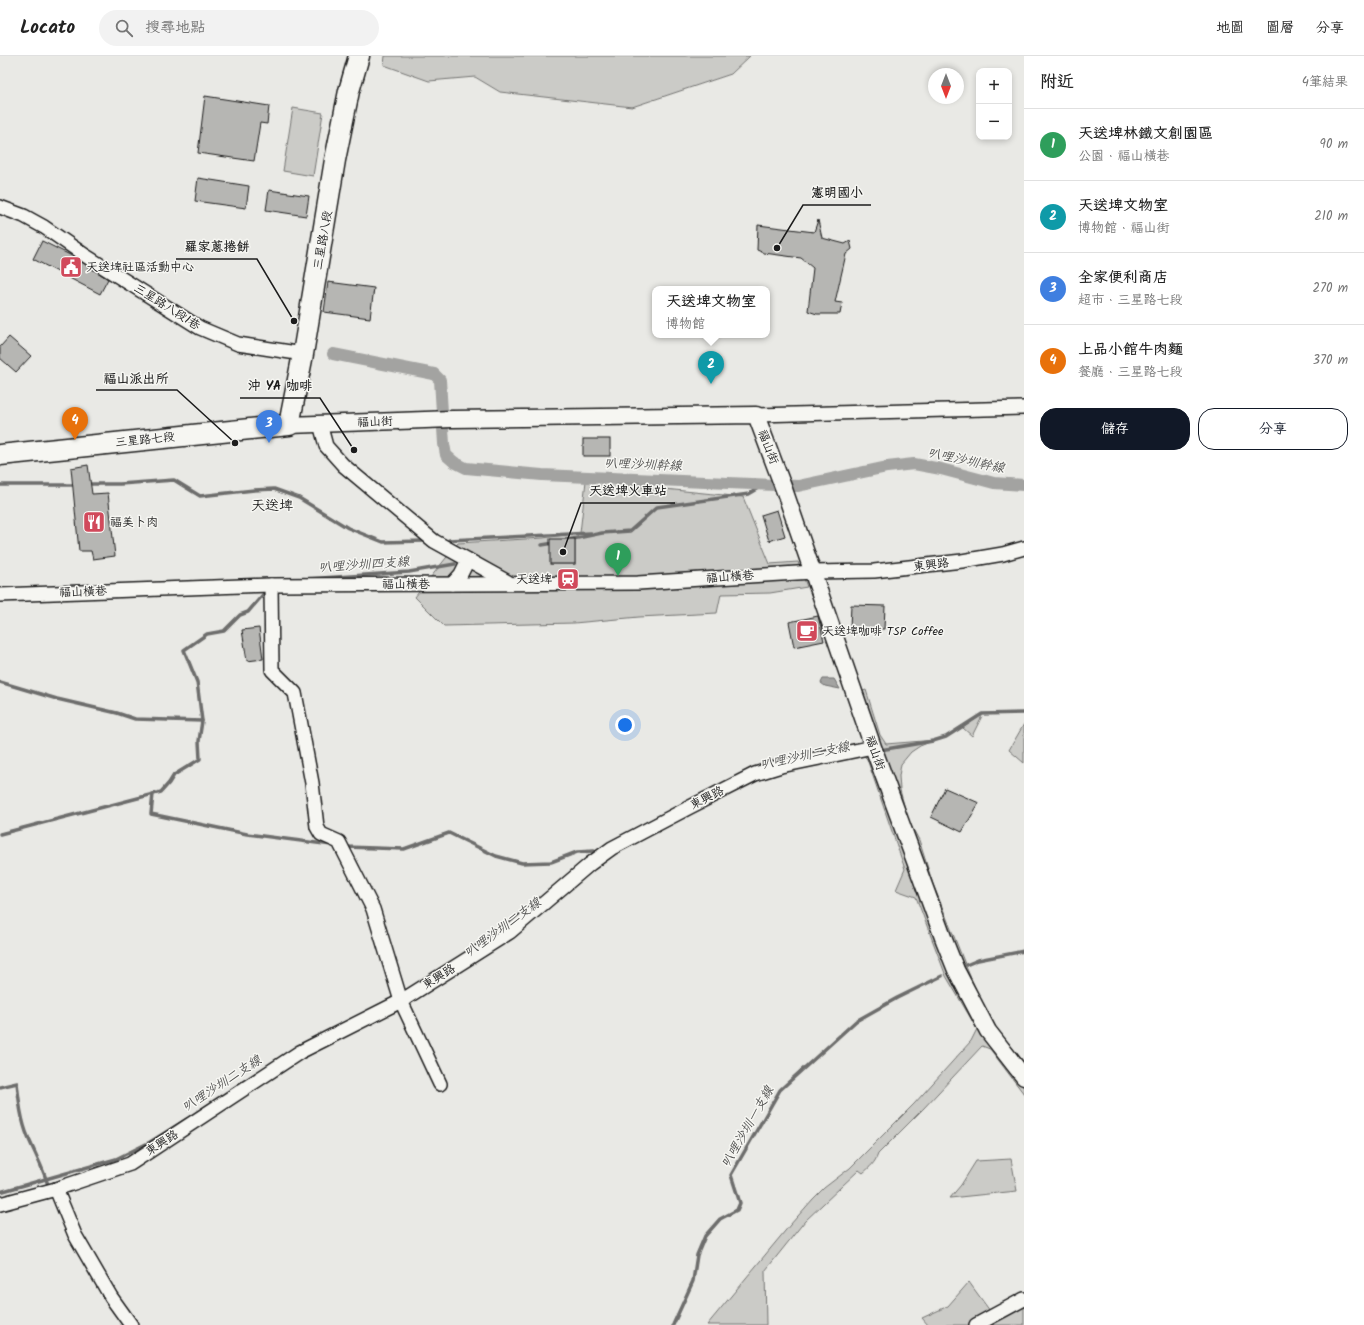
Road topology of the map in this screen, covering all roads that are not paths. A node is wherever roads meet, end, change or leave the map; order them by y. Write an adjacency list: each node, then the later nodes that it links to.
1 (359, 56): 3 (main road, 三星路八段)
2 (0, 207): 3 (street, 三星路八段1巷)
3 (303, 354): 7 (main road, 三星路八段)
4 (1024, 408): 5 (street, 福山街)
5 (756, 414): 6 (street, 福山街); 11 (street, 福山街)
6 (320, 424): 7 (street, 福山街); 10 (street)
7 (289, 425): 8 (main road, 三星路七段)
8 (0, 455)
9 (1024, 548): 11 (street, 東興路)
10 (468, 560): 12 (street); 13 (street)
11 (813, 572): 12 (street, 福山橫巷); 16 (street, 福山街)
12 (510, 583): 13 (street, 福山橫巷)
13 (452, 584): 14 (street, 福山橫巷)
14 (271, 585): 15 (street, 福山橫巷); 17 (street)
15 (0, 595)
16 (873, 748): 17 (street, 東興路); 18 (street, 福山街)
17 (401, 1001): 19 (street); 20 (street, 東興路)
18 (1024, 1077)
19 (440, 1084)
20 (56, 1189): 21 (street, 東興路); 23 (street)
21 (0, 1204)
22 (1024, 1299): 24 (street)
23 (131, 1325)
24 (976, 1325)

